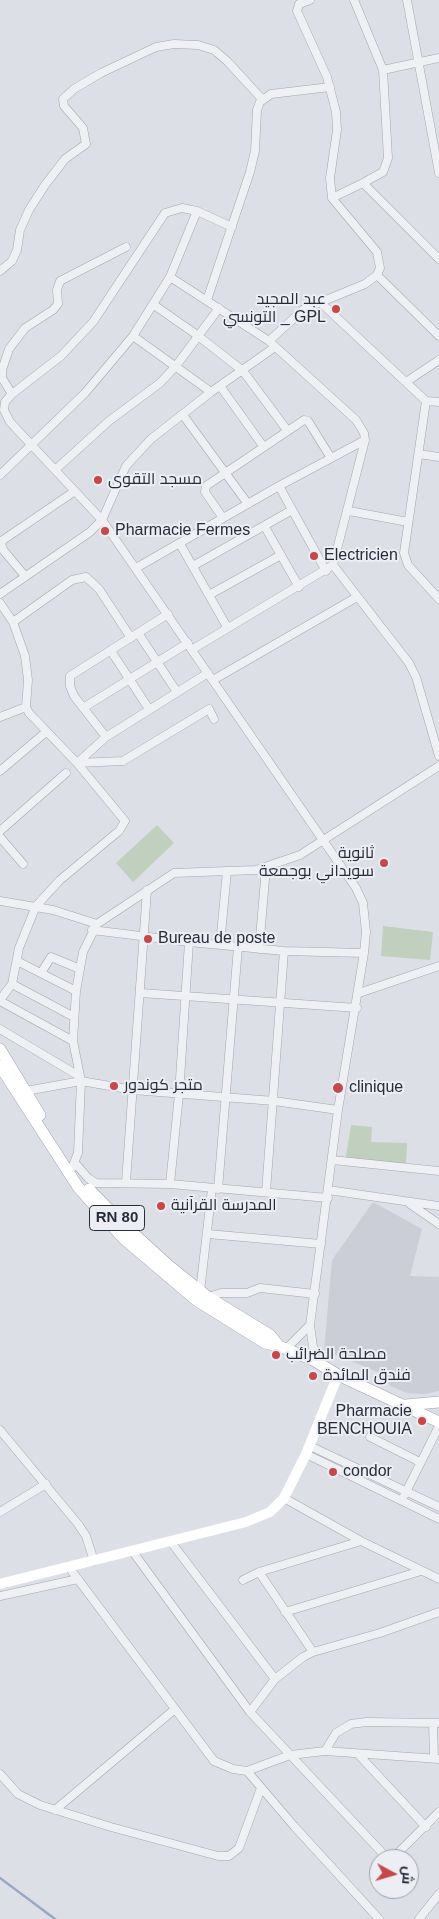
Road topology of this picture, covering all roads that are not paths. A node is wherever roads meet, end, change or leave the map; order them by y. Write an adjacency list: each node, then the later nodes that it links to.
1 (310, 0): 7 (street)
2 (354, 0): 6 (street)
3 (407, 0): 5 (street)
4 (439, 58): 5 (street)
5 (419, 62): 6 (street); 9 (street)
6 (382, 70): 10 (street)
7 (330, 87): 8 (street); 11 (street)
8 (262, 99): 13 (street); 16 (street)
9 (439, 173)
10 (363, 183): 11 (street); 15 (street)
11 (332, 198): 17 (street)
12 (197, 211): 13 (street); 18 (street); 33 (street)
13 (232, 227): 19 (street)
14 (126, 247): 33 (street)
15 (439, 258)
16 (0, 271)
17 (377, 275): 20 (street); 25 (street)
18 (170, 277): 19 (street); 21 (street)
19 (207, 300): 22 (street)
20 (320, 302): 26 (street); 30 (street)
21 (154, 305): 23 (street); 24 (street)
22 (219, 308): 23 (street); 26 (street)
23 (197, 334): 28 (street); 29 (street)
24 (134, 336): 28 (street); 39 (street)
25 (439, 336)
26 (272, 344): 29 (street); 38 (street)
27 (439, 360): 30 (street)
28 (176, 366): 32 (street); 44 (street)
29 (243, 371): 31 (street); 37 (street)
30 (406, 382): 34 (street)
31 (220, 386): 32 (street); 40 (street)
32 (210, 392): 36 (street)
33 (12, 394): 39 (street)
34 (426, 401): 35 (street); 41 (street)
35 (439, 402)
36 (183, 415): 45 (street); 53 (street)
37 (287, 430): 40 (street); 43 (street)
38 (365, 440): 43 (street); 51 (street)
39 (32, 445): 44 (street); 46 (street)
40 (263, 446): 45 (street)
41 (419, 454): 42 (street); 54 (street)
42 (439, 457)
43 (331, 458): 47 (street)
44 (55, 470): 48 (street)
45 (226, 473): 49 (street); 52 (street)
46 (0, 475)
47 (279, 486): 49 (street); 50 (street)
48 (75, 491): 53 (street); 62 (street)
49 (248, 504): 52 (street)
50 (292, 510): 55 (street); 61 (street)
51 (348, 511): 54 (street); 59 (street)
52 (223, 518): 56 (street)
53 (102, 520): 60 (street); 62 (street)
54 (408, 522): 67 (street)
55 (265, 526): 57 (street); 58 (street)
56 (180, 544): 58 (street); 60 (street)
57 (281, 555): 63 (street); 65 (street)
58 (193, 566): 65 (street)
59 (333, 566): 61 (street); 66 (street)
60 (136, 568): 69 (street)
61 (326, 571): 63 (street)
62 (25, 576): 64 (street)
63 (299, 587): 71 (street)
64 (0, 594)
65 (209, 595): 71 (street)
66 (357, 597): 76 (street); 86 (street)
67 (439, 599)
68 (0, 602): 70 (street)
69 (168, 614): 72 (street); 73 (street)
70 (12, 622): 72 (street); 79 (street)
71 (227, 627): 73 (street)
72 (134, 636): 74 (street); 75 (street)
73 (191, 646): 75 (street); 76 (street)
74 (111, 651): 77 (street); 80 (street)
75 (157, 662): 77 (street); 78 (street)
76 (210, 676): 78 (street); 93 (street)
77 (130, 679): 80 (street); 81 (street)
78 (177, 692): 81 (street)
79 (26, 707): 82 (street); 84 (street)
80 (83, 708): 85 (street)
81 (149, 708): 85 (street)
82 (0, 717)
83 (214, 719): 87 (street)
84 (46, 732): 87 (street); 89 (street)
85 (106, 737): 87 (street)
86 (439, 756)
87 (78, 762): 99 (street)
88 (439, 766): 93 (street)
89 (0, 771)
90 (66, 773): 91 (street)
91 (0, 831)
92 (0, 837): 94 (street)
93 (323, 841): 95 (street); 107 (street)
94 (23, 864)
95 (266, 868): 96 (street); 105 (street)
96 (227, 871): 97 (street); 103 (street)
97 (147, 890): 100 (street); 101 (street)
98 (0, 901): 99 (street)
99 (36, 906): 100 (street); 108 (street)
100 (95, 927): 101 (street); 110 (street)
101 (144, 937): 102 (street); 115 (street)
102 (189, 942): 103 (street); 116 (street)
103 (220, 945): 104 (street)
104 (238, 947): 105 (street); 117 (street)
105 (258, 948): 106 (street)
106 (284, 951): 107 (street); 119 (street)
107 (364, 953): 114 (street)
108 (17, 961): 111 (street); 112 (street)
109 (439, 966): 114 (street)
110 (80, 969): 111 (street); 113 (street)
111 (41, 973): 113 (street)
112 (12, 984): 118 (street); 121 (street)
113 (76, 991): 121 (street)
114 (359, 992): 120 (street)
115 (141, 993): 116 (street); 127 (street)
116 (184, 996): 117 (street); 129 (street)
117 (234, 999): 119 (street); 130 (street)
118 (0, 1001): 123 (street)
119 (280, 1002): 120 (street); 131 (street)
120 (357, 1008): 132 (street)
121 (74, 1017): 123 (street)
122 (0, 1029): 126 (street)
123 (73, 1041): 126 (street)
124 (0, 1049): 128 (main road, RN 80)
125 (0, 1066): 146 (main road, RN 80)
126 (80, 1079): 127 (street); 128 (street); 134 (street)
127 (133, 1090): 129 (street); 136 (street)
128 (26, 1091): 134 (main road, RN 80)
129 (179, 1094): 130 (street); 137 (street)
130 (227, 1098): 131 (street); 138 (street)
131 (274, 1101): 132 (street); 139 (street)
132 (338, 1110): 133 (street)
133 (332, 1160): 135 (street); 140 (street)
134 (73, 1166): 136 (street); 146 (main road, RN 80)
135 (439, 1171)
136 (126, 1182): 137 (street)
137 (170, 1184): 138 (street)
138 (215, 1189): 139 (street); 144 (street)
139 (266, 1192): 140 (street)
140 (328, 1194): 141 (street); 145 (street)
141 (409, 1203): 142 (street); 143 (street)
142 (439, 1206)
143 (439, 1224)
144 (208, 1234): 145 (street); 147 (street)
145 (321, 1244): 148 (street)
146 (144, 1250): 147 (main road, RN 80); 150 (main road, RN 80)
147 (204, 1294): 148 (street); 150 (main road, RN 80)
148 (315, 1294): 149 (street)
149 (310, 1326): 150 (street); 151 (street)
150 (283, 1347): 151 (main road, RN 80)
151 (315, 1361): 152 (main road, RN 80)
152 (338, 1375): 154 (main road, RN 80); 159 (main road)
153 (439, 1402): 154 (main road, RN 80)
154 (404, 1405): 155 (main road, RN 80)
155 (439, 1422)
156 (439, 1426): 160 (street)
157 (0, 1430): 161 (street)
158 (370, 1437): 160 (street)
159 (308, 1450): 162 (street); 163 (main road); 164 (street)
160 (420, 1462): 162 (street)
161 (46, 1484): 166 (street); 171 (street)
162 (406, 1492): 164 (street); 165 (street)
163 (284, 1498): 168 (street); 169 (main road)
164 (402, 1500): 167 (street)
165 (439, 1506)
166 (0, 1512)
167 (439, 1519)
168 (361, 1541): 173 (street); 174 (street)
169 (171, 1542): 170 (main road); 183 (street)
170 (133, 1552): 171 (main road); 185 (street)
171 (94, 1561): 172 (main road)
172 (68, 1566): 175 (street); 178 (main road)
173 (421, 1571): 176 (street); 180 (street)
174 (259, 1572): 177 (street); 180 (street)
175 (78, 1579): 179 (street); 184 (street)
176 (439, 1579)
177 (243, 1580)
178 (0, 1584)
179 (0, 1596)
180 (285, 1612): 182 (street)
181 (439, 1612): 182 (street)
182 (313, 1652): 183 (street)
183 (276, 1679): 185 (street)
184 (174, 1709): 191 (street); 194 (street)
185 (250, 1712): 189 (street)
186 (436, 1723): 187 (street); 190 (street)
187 (325, 1752): 188 (street); 189 (street)
188 (358, 1754): 190 (street); 196 (street)
189 (290, 1756): 191 (street); 197 (street)
190 (437, 1759)
191 (247, 1770): 193 (street)
192 (0, 1774): 194 (street)
193 (261, 1788): 194 (street); 200 (street)
194 (55, 1810)
195 (439, 1812): 196 (street)
196 (426, 1826): 198 (street)
197 (378, 1849)
198 (402, 1849)
199 (439, 1894): 201 (street)
200 (379, 1919)
201 (419, 1919)

